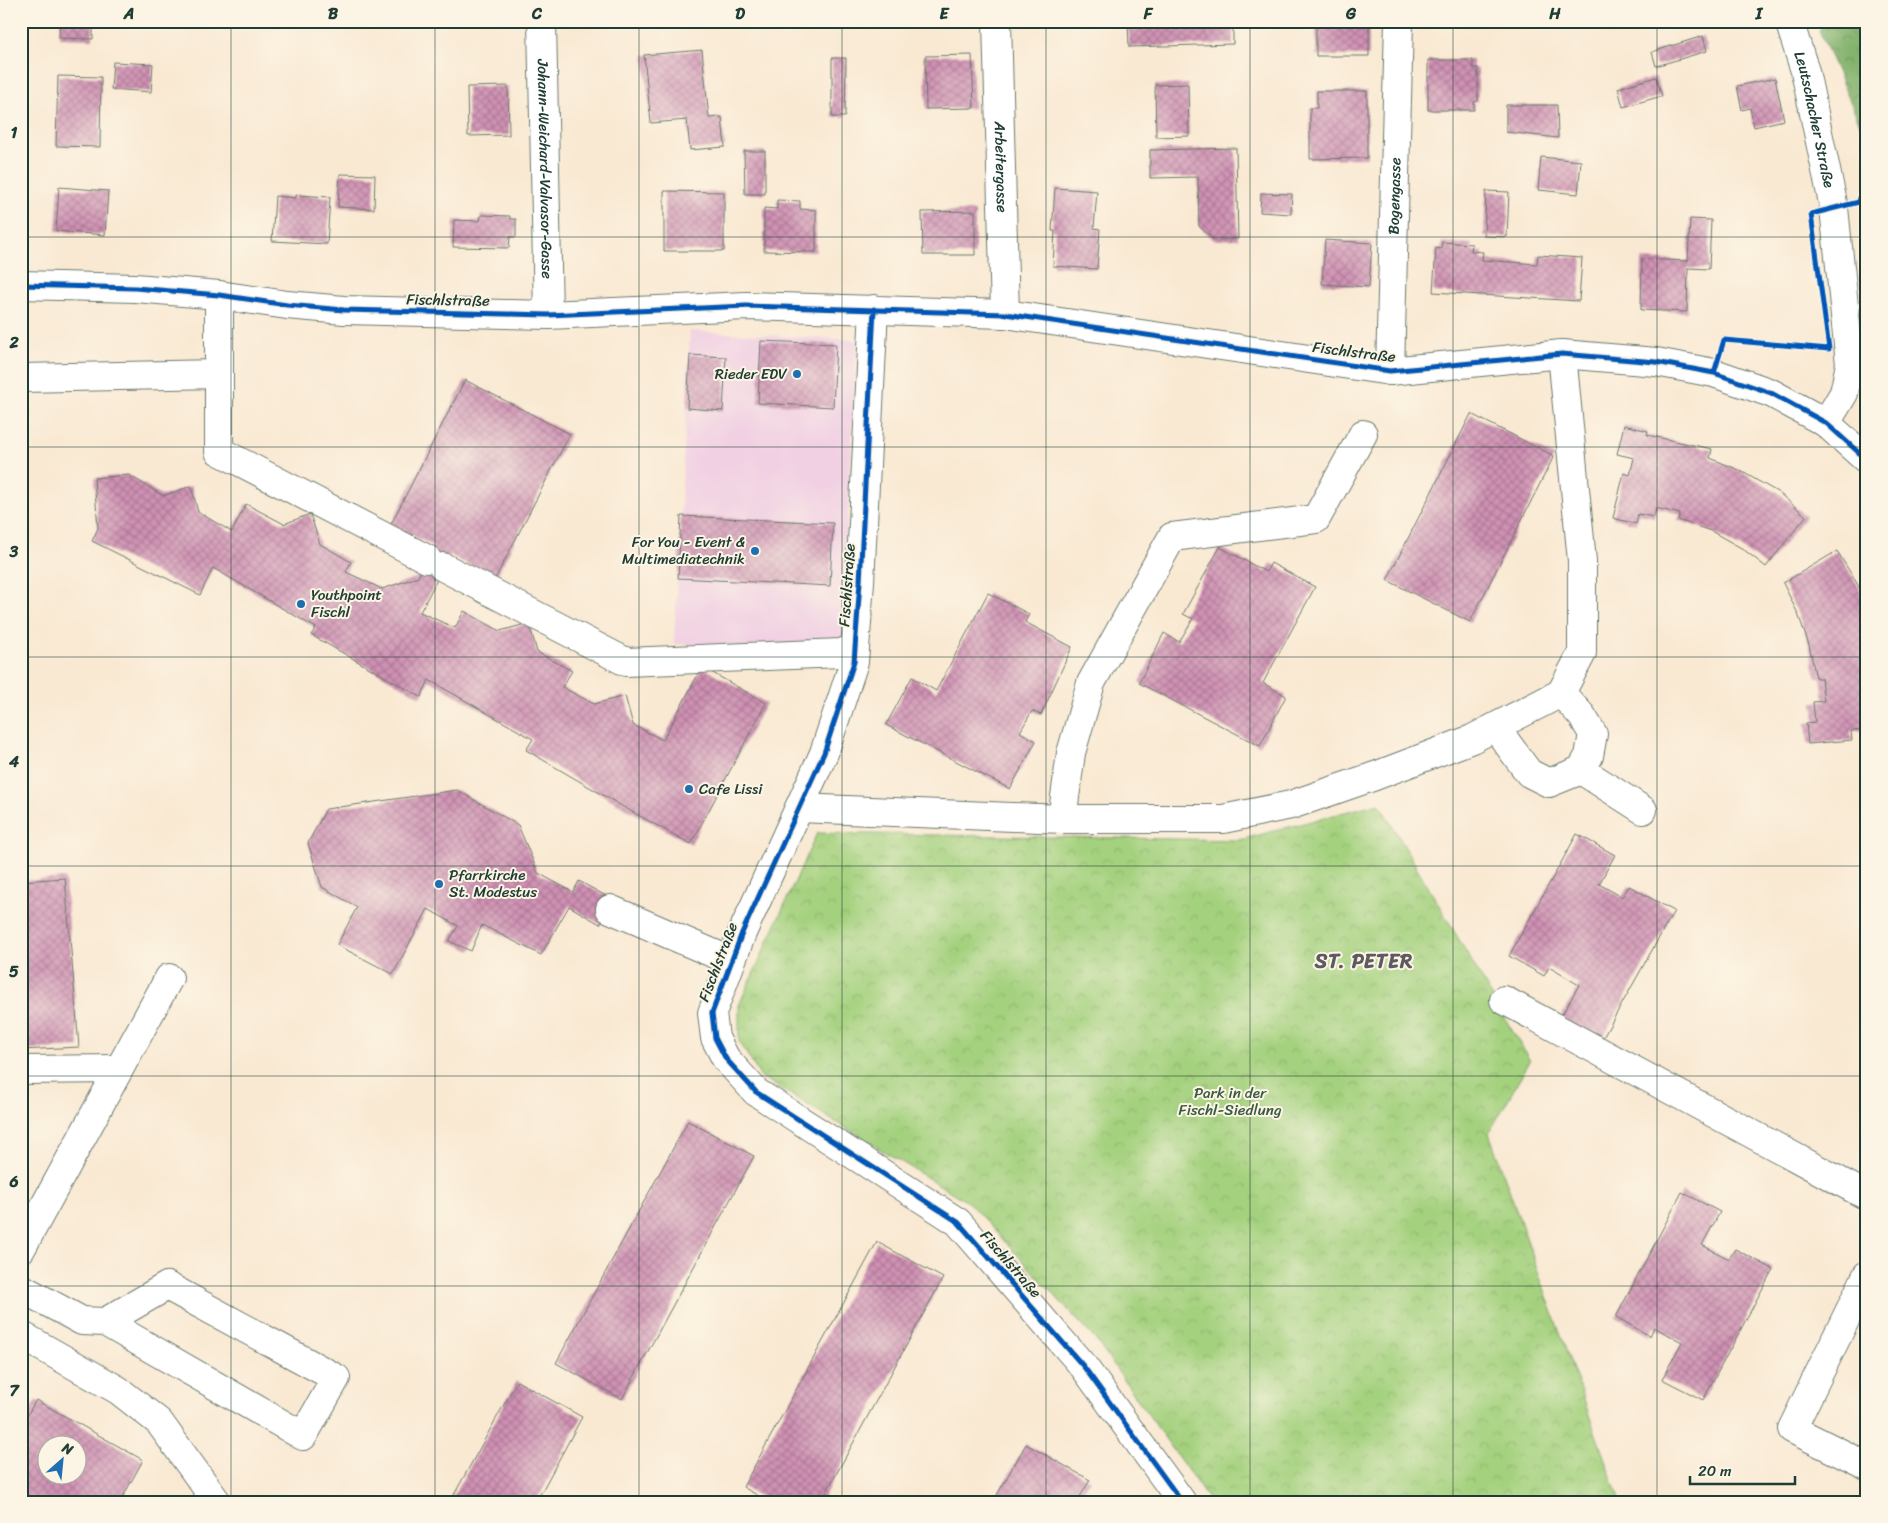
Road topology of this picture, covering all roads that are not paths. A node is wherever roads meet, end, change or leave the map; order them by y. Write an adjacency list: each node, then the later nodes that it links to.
1 (542, 21): 9 (street, Johann-Weichard-Valvasor-Gasse)
2 (997, 21): 8 (street, Arbeitergasse)
3 (1399, 21): 11 (street, Bogengasse)
4 (1789, 21): 14 (street, Leutschacher Straße)
5 (21, 286): 6 (street, Fischlstraße)
6 (219, 295): 9 (street, Fischlstraße); 12 (street)
7 (874, 309): 8 (street, Fischlstraße); 9 (street, Fischlstraße); 17 (street, Fischlstraße)
8 (1005, 314): 11 (street, Fischlstraße)
9 (548, 315)
10 (1562, 354): 11 (street, Fischlstraße); 14 (street, Fischlstraße); 18 (street)
11 (1390, 371)
12 (219, 374): 13 (street); 17 (street)
13 (21, 378)
14 (1826, 423): 16 (street, Fischlstraße)
15 (1363, 434): 23 (street)
16 (1867, 460)
17 (855, 648): 21 (street, Fischlstraße)
18 (1561, 693): 19 (street); 20 (street)
19 (1496, 728): 20 (street); 23 (street)
20 (1581, 770): 22 (street)
21 (800, 808): 23 (street); 25 (street, Fischlstraße)
22 (1643, 810)
23 (1062, 819)
24 (610, 909): 25 (street)
25 (731, 961): 38 (street, Fischlstraße)
26 (169, 978): 28 (street)
27 (1504, 1000): 30 (street)
28 (119, 1069): 29 (street); 31 (street)
29 (21, 1070)
30 (1867, 1196)
31 (21, 1249)
32 (1867, 1275): 36 (street)
33 (21, 1288): 34 (street)
34 (105, 1322): 34 (street)
35 (21, 1335): 37 (street)
36 (1867, 1466)
37 (217, 1502)
38 (1182, 1502)

